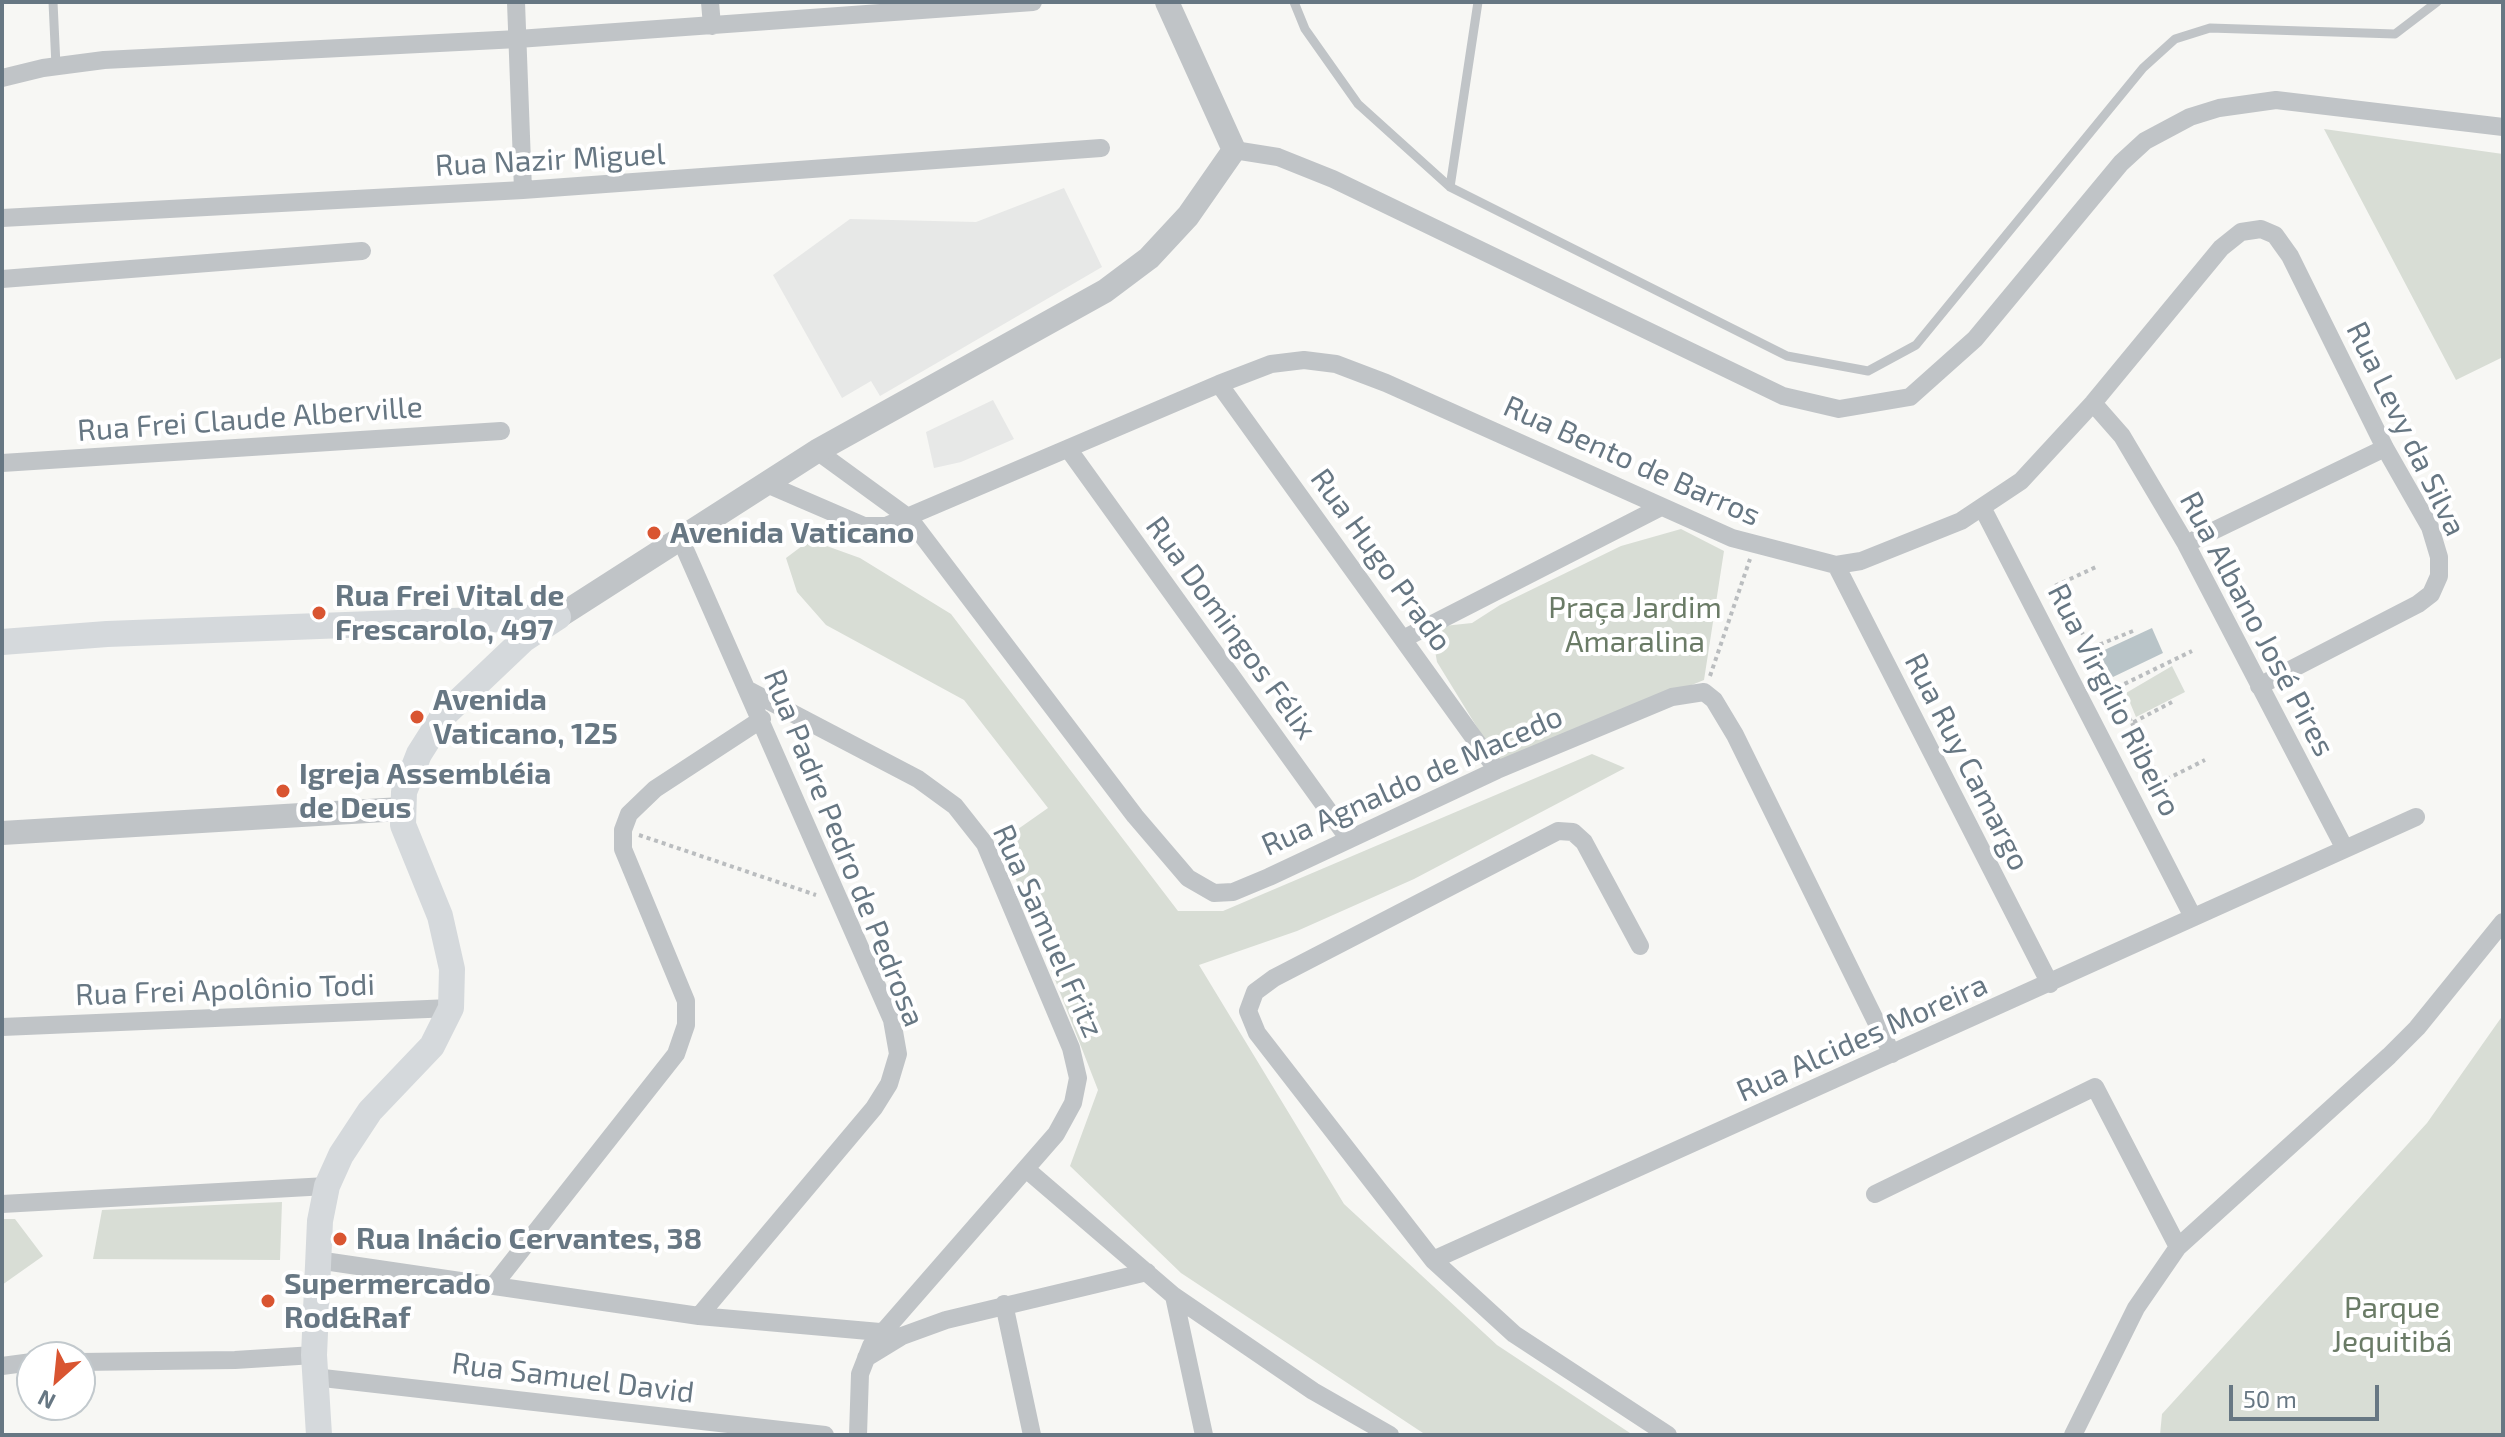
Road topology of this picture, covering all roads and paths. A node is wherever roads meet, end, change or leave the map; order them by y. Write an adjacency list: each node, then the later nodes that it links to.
1 (53, 2): 11 (lane)
2 (516, 2): 10 (street)
3 (710, 2): 9 (street)
4 (1033, 2): 9 (street)
5 (1167, 2): 15 (street)
6 (1294, 2): 16 (lane)
7 (1478, 2): 16 (lane)
8 (2437, 2): 16 (lane)
9 (712, 26): 10 (street)
10 (518, 39): 11 (street); 17 (street)
11 (56, 66): 12 (street)
12 (2, 78)
13 (2503, 127): 15 (street)
14 (1101, 148): 17 (street, Rua Nazir Miguel)
15 (1234, 150): 27 (street)
16 (1450, 187)
17 (523, 190): 18 (street, Rua Nazir Miguel)
18 (2, 218)
19 (2241, 232): 23 (street, Rua Bento de Barros); 25 (street, Rua Levy da Silva)
20 (362, 251): 21 (street)
21 (2, 279)
22 (1219, 384): 26 (street, Rua Bento de Barros); 30 (street, Rua Bento de Barros); 40 (street, Rua Hugo Prado)
23 (2093, 403): 31 (street, Rua Bento de Barros); 34 (street, Rua Albano José Pires)
24 (501, 431): 28 (street, Rua Frei Claude Alberville)
25 (2385, 448): 34 (street); 44 (street, Rua Levy da Silva)
26 (1069, 450): 32 (street, Rua Bento de Barros); 57 (street, Rua Domingos Félix)
27 (817, 451): 29 (street); 32 (street)
28 (2, 463)
29 (769, 485): 32 (street, Rua Bento de Barros); 33 (street)
30 (1661, 507): 35 (street, Rua Bento de Barros); 40 (street)
31 (1983, 509): 36 (street, Rua Bento de Barros); 60 (street, Rua Virgílio Ribeiro)
32 (909, 518): 57 (street, Rua Agnaldo de Macedo)
33 (680, 538): 38 (street); 46 (street, Rua Padre Pedro de Pedrosa)
34 (2186, 544): 44 (street, Rua Albano José Pires)
35 (1755, 546): 36 (street, Rua Bento de Barros); 47 (path)
36 (1836, 565): 63 (street, Rua Ruy Camargo)
37 (2096, 567): 42 (path)
38 (558, 617): 41 (main road); 53 (main road)
39 (2133, 631): 42 (path)
40 (1405, 638): 52 (street, Rua Hugo Prado)
41 (2, 642)
42 (2091, 648): 45 (path)
43 (2192, 651): 45 (path)
44 (2259, 686): 58 (street, Rua Albano José Pires)
45 (2114, 689): 50 (path)
46 (750, 691): 49 (street, Rua Padre Pedro de Pedrosa); 67 (street, Rua Samuel Fritz)
47 (1704, 692): 52 (street, Rua Agnaldo de Macedo); 66 (street)
48 (2172, 702): 50 (path)
49 (762, 719): 55 (street); 59 (street, Rua Padre Pedro de Pedrosa)
50 (2132, 723): 51 (path)
51 (2205, 760)
52 (1497, 770): 57 (street, Rua Agnaldo de Macedo)
53 (401, 809): 56 (street); 64 (main road)
54 (2416, 817): 58 (street)
55 (623, 830): 59 (path); 75 (street)
56 (2, 833)
57 (1348, 838)
58 (2345, 849): 60 (street, Rua Alcides Moreira)
59 (841, 903): 78 (street, Rua Padre Pedro de Pedrosa)
60 (2193, 917): 63 (street, Rua Alcides Moreira)
61 (2503, 922): 71 (street)
62 (1640, 946): 73 (street)
63 (2050, 984): 66 (street, Rua Alcides Moreira)
64 (451, 1008): 65 (street, Rua Frei Apolônio Todi); 68 (main road)
65 (2, 1027)
66 (1892, 1054): 73 (street, Rua Alcides Moreira)
67 (1026, 1169): 74 (street); 79 (street, Rua Samuel Fritz)
68 (327, 1186): 70 (street); 72 (main road)
69 (1875, 1194): 71 (street)
70 (2, 1204)
71 (2178, 1247): 90 (street)
72 (317, 1260): 75 (street); 82 (main road)
73 (1433, 1260): 89 (street)
74 (1147, 1272): 76 (street); 77 (street)
75 (493, 1286): 78 (street)
76 (1174, 1296): 87 (street); 88 (street)
77 (1004, 1304): 80 (street); 86 (street)
78 (699, 1316): 79 (street)
79 (880, 1332): 80 (street, Rua Samuel Fritz)
80 (866, 1358): 85 (street, Rua Samuel Fritz)
81 (96, 1362): 82 (street, Rua Samuel David)
82 (314, 1366): 83 (main road); 84 (street, Rua Samuel David)
83 (319, 1435)
84 (825, 1435)
85 (858, 1435)
86 (1032, 1435)
87 (1204, 1435)
88 (1390, 1435)
89 (1668, 1435)
90 (2073, 1435)

